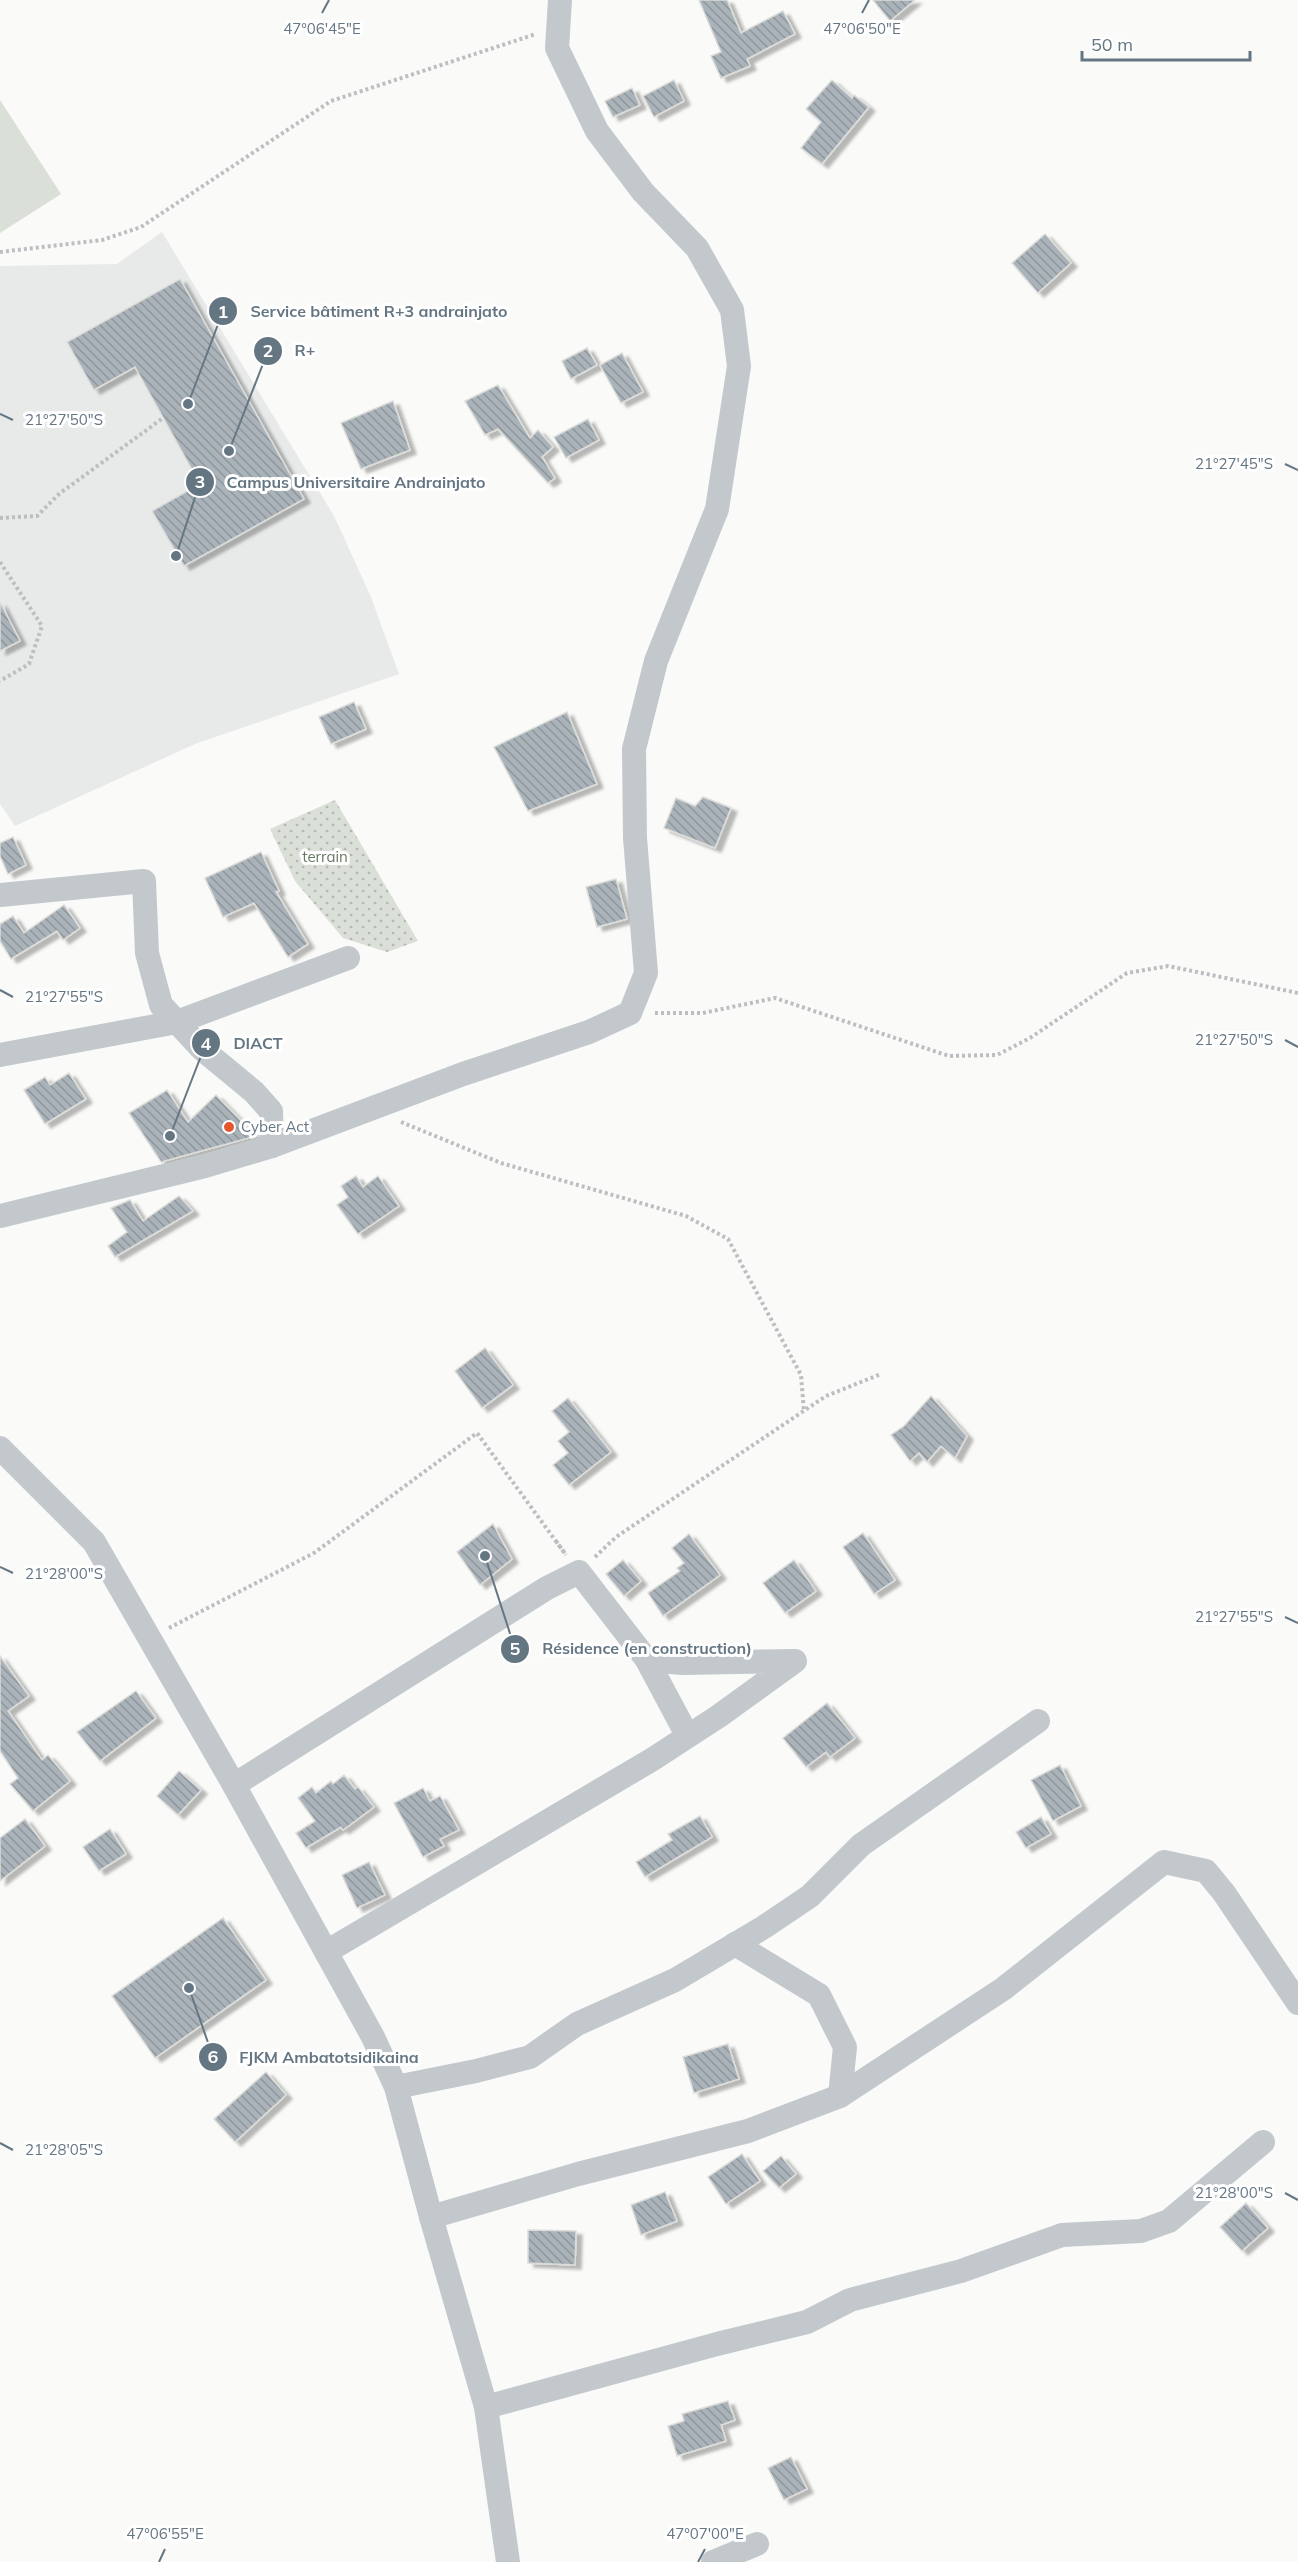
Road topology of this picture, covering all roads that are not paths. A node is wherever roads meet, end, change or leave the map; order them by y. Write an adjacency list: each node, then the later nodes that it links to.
1 (560, 0): 6 (street)
2 (0, 895): 4 (street)
3 (348, 958): 4 (street)
4 (177, 1022): 5 (street); 6 (street)
5 (0, 1055)
6 (272, 1146): 7 (street)
7 (0, 1216)
8 (0, 1448): 12 (street)
9 (647, 1660): 11 (street); 11 (street); 12 (street)
10 (1038, 1721): 13 (street)
11 (687, 1736): 14 (street)
12 (234, 1785): 14 (street)
13 (735, 1944): 16 (street); 17 (street)
14 (326, 1952): 16 (street)
15 (1298, 2003): 17 (street)
16 (396, 2087): 19 (street)
17 (840, 2096): 19 (street)
18 (1263, 2142): 20 (street)
19 (431, 2217): 20 (street)
20 (486, 2407): 22 (street)
21 (757, 2544): 23 (street)
22 (508, 2562)
23 (713, 2562)

